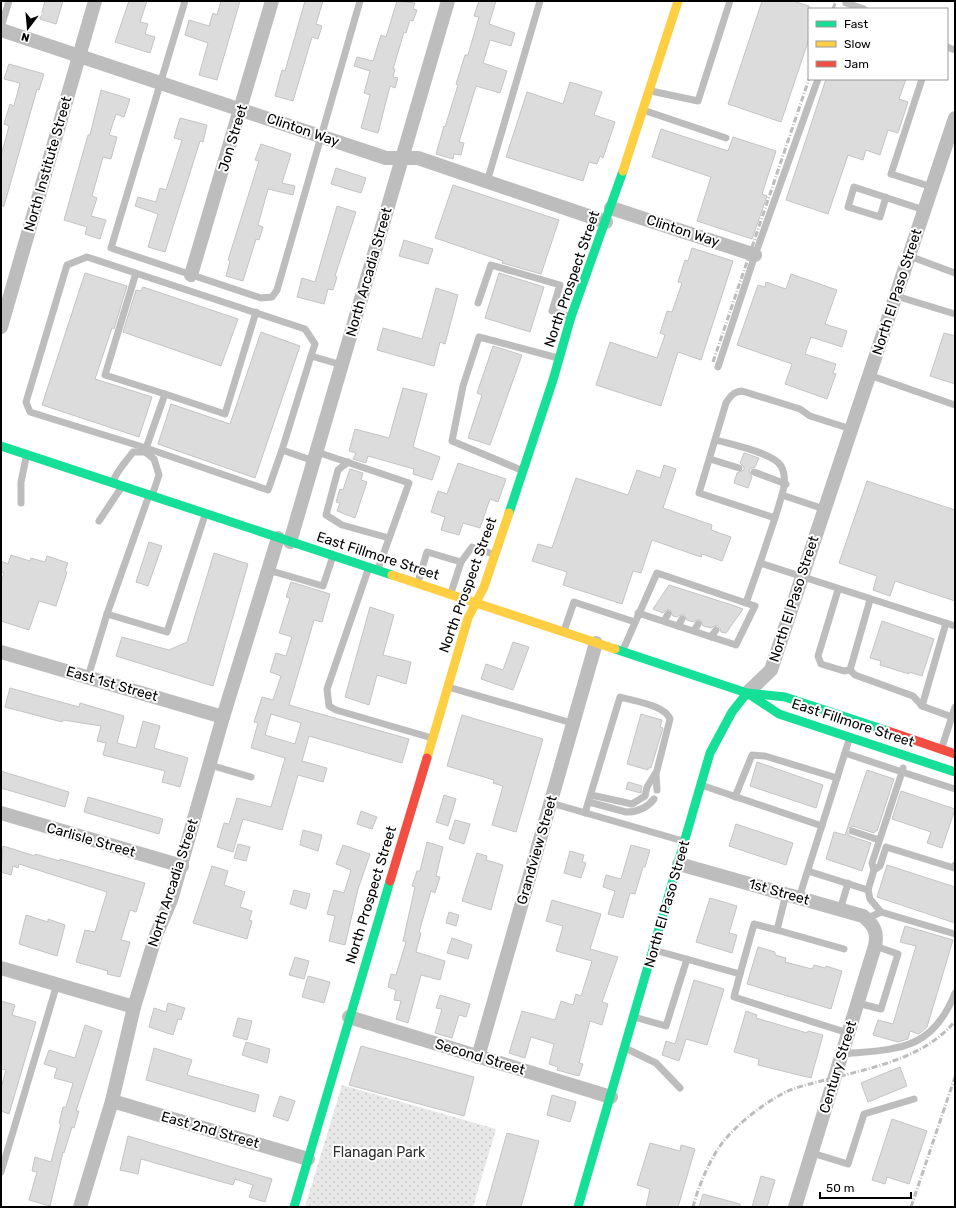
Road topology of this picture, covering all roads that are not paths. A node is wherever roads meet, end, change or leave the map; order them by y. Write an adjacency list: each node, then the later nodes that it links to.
1 (9, 1): 12 (lane)
2 (95, 1): 13 (street, North Institute Street)
3 (185, 1): 16 (lane)
4 (272, 1): 18 (street, Jon Street)
5 (360, 1): 21 (lane)
6 (448, 1): 23 (street, North Arcadia Street)
7 (540, 1): 24 (lane)
8 (678, 1): 17 (street, North Prospect Street)
9 (730, 1): 17 (lane)
10 (845, 4): 11 (lane)
11 (860, 8)
12 (1, 28): 13 (street, Clinton Way)
13 (79, 56): 16 (street, Clinton Way); 40 (street, North Institute Street)
14 (818, 80): 30 (lane)
15 (922, 80): 25 (lane)
16 (161, 82): 18 (street, Clinton Way); 34 (lane)
17 (649, 91): 19 (street, North Prospect Street)
18 (242, 109): 21 (street, Clinton Way); 34 (street, Jon Street)
19 (643, 110): 22 (lane); 27 (street, North Prospect Street)
20 (954, 123): 25 (street, North El Paso Street)
21 (322, 136): 23 (street, Clinton Way); 34 (lane)
22 (726, 138)
23 (402, 157): 24 (street, Clinton Way); 43 (street, North Arcadia Street)
24 (486, 182): 29 (street, Clinton Way)
25 (932, 187): 28 (street, North El Paso Street)
26 (886, 197): 26 (lane); 28 (lane)
27 (611, 208): 29 (street, North Prospect Street); 30 (street, Clinton Way)
28 (924, 210): 31 (street, North El Paso Street)
29 (606, 222): 39 (street, North Prospect Street)
30 (755, 255): 44 (lane)
31 (909, 256): 33 (lane); 35 (street, North El Paso Street)
32 (136, 273): 37 (lane); 46 (lane); 51 (lane)
33 (955, 273)
34 (191, 275)
35 (896, 296): 38 (lane); 45 (street, North El Paso Street)
36 (478, 303): 39 (lane)
37 (256, 312): 41 (lane); 46 (lane)
38 (955, 314)
39 (571, 317): 42 (street, North Prospect Street)
40 (1, 327)
41 (311, 356): 43 (lane); 52 (lane)
42 (560, 358): 58 (street, North Prospect Street); 58 (lane)
43 (342, 365): 54 (street, North Arcadia Street)
44 (718, 367)
45 (869, 375): 47 (lane); 48 (street, North El Paso Street)
46 (164, 394): 51 (lane)
47 (955, 405)
48 (851, 429): 49 (lane); 66 (street, North El Paso Street)
49 (716, 440): 55 (lane); 61 (lane)
50 (1, 446): 53 (street, East Fillmore Street)
51 (145, 450): 52 (lane); 60 (lane); 64 (lane)
52 (282, 450): 54 (lane)
53 (27, 454): 60 (street, East Fillmore Street); 65 (lane)
54 (315, 456): 56 (lane); 71 (street, North Arcadia Street)
55 (710, 459): 57 (lane); 68 (lane)
56 (348, 462): 70 (lane); 70 (lane)
57 (739, 468)
58 (523, 471): 72 (street, North Prospect Street)
59 (754, 472): 61 (lane)
60 (112, 483): 62 (street, East Fillmore Street)
61 (786, 484): 63 (lane)
62 (122, 486): 64 (street, East Fillmore Street); 69 (lane)
63 (782, 495): 66 (lane); 68 (lane)
64 (150, 496): 67 (street, East Fillmore Street); 86 (lane)
65 (21, 503)
66 (824, 508): 78 (street, North El Paso Street)
67 (205, 514): 71 (street, East Fillmore Street); 86 (lane)
68 (775, 518): 75 (lane)
69 (99, 521)
70 (389, 538): 76 (lane)
71 (284, 540): 73 (street, East Fillmore Street); 77 (street, North Arcadia Street)
72 (495, 555): 74 (lane); 83 (street, North Prospect Street)
73 (332, 556): 76 (street, East Fillmore Street); 77 (lane)
74 (461, 562): 79 (lane); 81 (lane)
75 (760, 563): 78 (lane); 84 (lane)
76 (373, 569): 79 (street, East Fillmore Street); 112 (lane)
77 (268, 570): 108 (street, North Arcadia Street)
78 (801, 578): 80 (lane); 105 (street, North El Paso Street)
79 (418, 584): 81 (street, East Fillmore Street)
80 (838, 590): 82 (lane); 102 (lane)
81 (451, 595): 83 (street, East Fillmore Street)
82 (870, 600): 91 (lane); 102 (lane)
83 (476, 603): 97 (street, East Fillmore Street); 104 (street, North Prospect Street)
84 (746, 603): 85 (lane); 98 (lane)
85 (638, 613): 89 (lane); 90 (lane)
86 (107, 614): 103 (lane)
87 (668, 614): 90 (lane)
88 (682, 619): 93 (lane)
89 (634, 622): 97 (lane); 101 (lane)
90 (664, 622): 93 (lane)
91 (946, 623): 94 (lane); 106 (lane)
92 (698, 624): 96 (lane)
93 (678, 626): 96 (lane)
94 (955, 626)
95 (716, 630): 98 (lane)
96 (694, 631): 98 (lane)
97 (564, 632): 99 (street, East Fillmore Street)
98 (711, 637)
99 (596, 643): 101 (street, East Fillmore Street); 110 (street, Grandview Street)
100 (1, 652): 103 (street, East 1st Street)
101 (622, 652): 105 (street, East Fillmore Street)
102 (850, 670): 106 (lane)
103 (88, 677): 108 (street, East 1st Street)
104 (448, 687): 110 (lane); 112 (street, North Prospect Street)
105 (747, 693): 111 (street, East Fillmore Street); 113 (street, East Fillmore Street); 123 (street, North El Paso Street)
106 (922, 706): 109 (lane)
107 (955, 707): 109 (lane)
108 (223, 717): 117 (street, North Arcadia Street)
109 (952, 717): 113 (lane)
110 (572, 723): 129 (street, Grandview Street)
111 (850, 737): 114 (lane); 116 (street, East Fillmore Street)
112 (432, 738): 159 (street, North Prospect Street)
113 (942, 749): 115 (street, East Fillmore Street)
114 (845, 753): 118 (lane); 122 (lane)
115 (955, 754)
116 (906, 756): 118 (lane); 119 (street, East Fillmore Street)
117 (210, 765): 121 (lane); 137 (street, North Arcadia Street)
118 (902, 772): 124 (lane); 134 (lane)
119 (955, 772)
120 (656, 774): 125 (lane); 127 (lane); 127 (lane)
121 (251, 777)
122 (837, 778): 126 (lane); 132 (lane)
123 (701, 785): 126 (lane); 135 (street, North El Paso Street)
124 (955, 789)
125 (657, 790)
126 (735, 797): 132 (lane)
127 (590, 798): 128 (lane); 131 (lane)
128 (654, 799)
129 (551, 803): 131 (lane); 164 (street, Grandview Street)
130 (1, 813): 137 (street, Carlisle Street)
131 (585, 813): 135 (lane)
132 (822, 826): 140 (lane)
133 (852, 831): 134 (lane)
134 (879, 840): 139 (lane)
135 (685, 842): 136 (street, North El Paso Street)
136 (679, 864): 143 (street, 1st Street); 151 (street, North El Paso Street)
137 (182, 866): 158 (street, North Arcadia Street)
138 (955, 867): 139 (lane)
139 (874, 870): 142 (lane)
140 (808, 871): 141 (lane); 143 (lane)
141 (848, 883): 142 (lane); 144 (lane)
142 (868, 890): 145 (lane)
143 (793, 896): 144 (street, 1st Street); 147 (lane)
144 (840, 910): 146 (street, 1st Street)
145 (880, 912): 146 (lane); 148 (lane)
146 (870, 923): 149 (street, Century Street)
147 (777, 930): 150 (lane); 154 (lane)
148 (955, 934)
149 (875, 946): 157 (street, Century Street); 157 (lane)
150 (844, 949)
151 (654, 950): 152 (lane); 160 (street, North El Paso Street)
152 (687, 959): 154 (lane); 160 (lane)
153 (1, 968): 155 (street)
154 (740, 974): 161 (lane)
155 (57, 984): 158 (street); 171 (lane)
156 (955, 993): 163 (lane)
157 (858, 1003): 161 (street, Century Street)
158 (134, 1007): 168 (street, North Arcadia Street)
159 (349, 1017): 164 (street, Second Street); 170 (street, North Prospect Street)
160 (634, 1017): 162 (street, North El Paso Street)
161 (848, 1033): 163 (street, Century Street)
162 (625, 1048): 165 (lane); 166 (street, North El Paso Street)
163 (842, 1054): 169 (street, Century Street)
164 (478, 1057): 166 (street, Second Street)
165 (680, 1088)
166 (611, 1096): 174 (street, North El Paso Street)
167 (914, 1099): 169 (lane)
168 (112, 1101): 170 (street, East 2nd Street); 172 (street, North Arcadia Street)
169 (812, 1153): 175 (street, Century Street)
170 (308, 1159): 173 (street, North Prospect Street)
171 (1, 1172)
172 (80, 1207)
173 (294, 1207)
174 (578, 1207)
175 (795, 1207)

